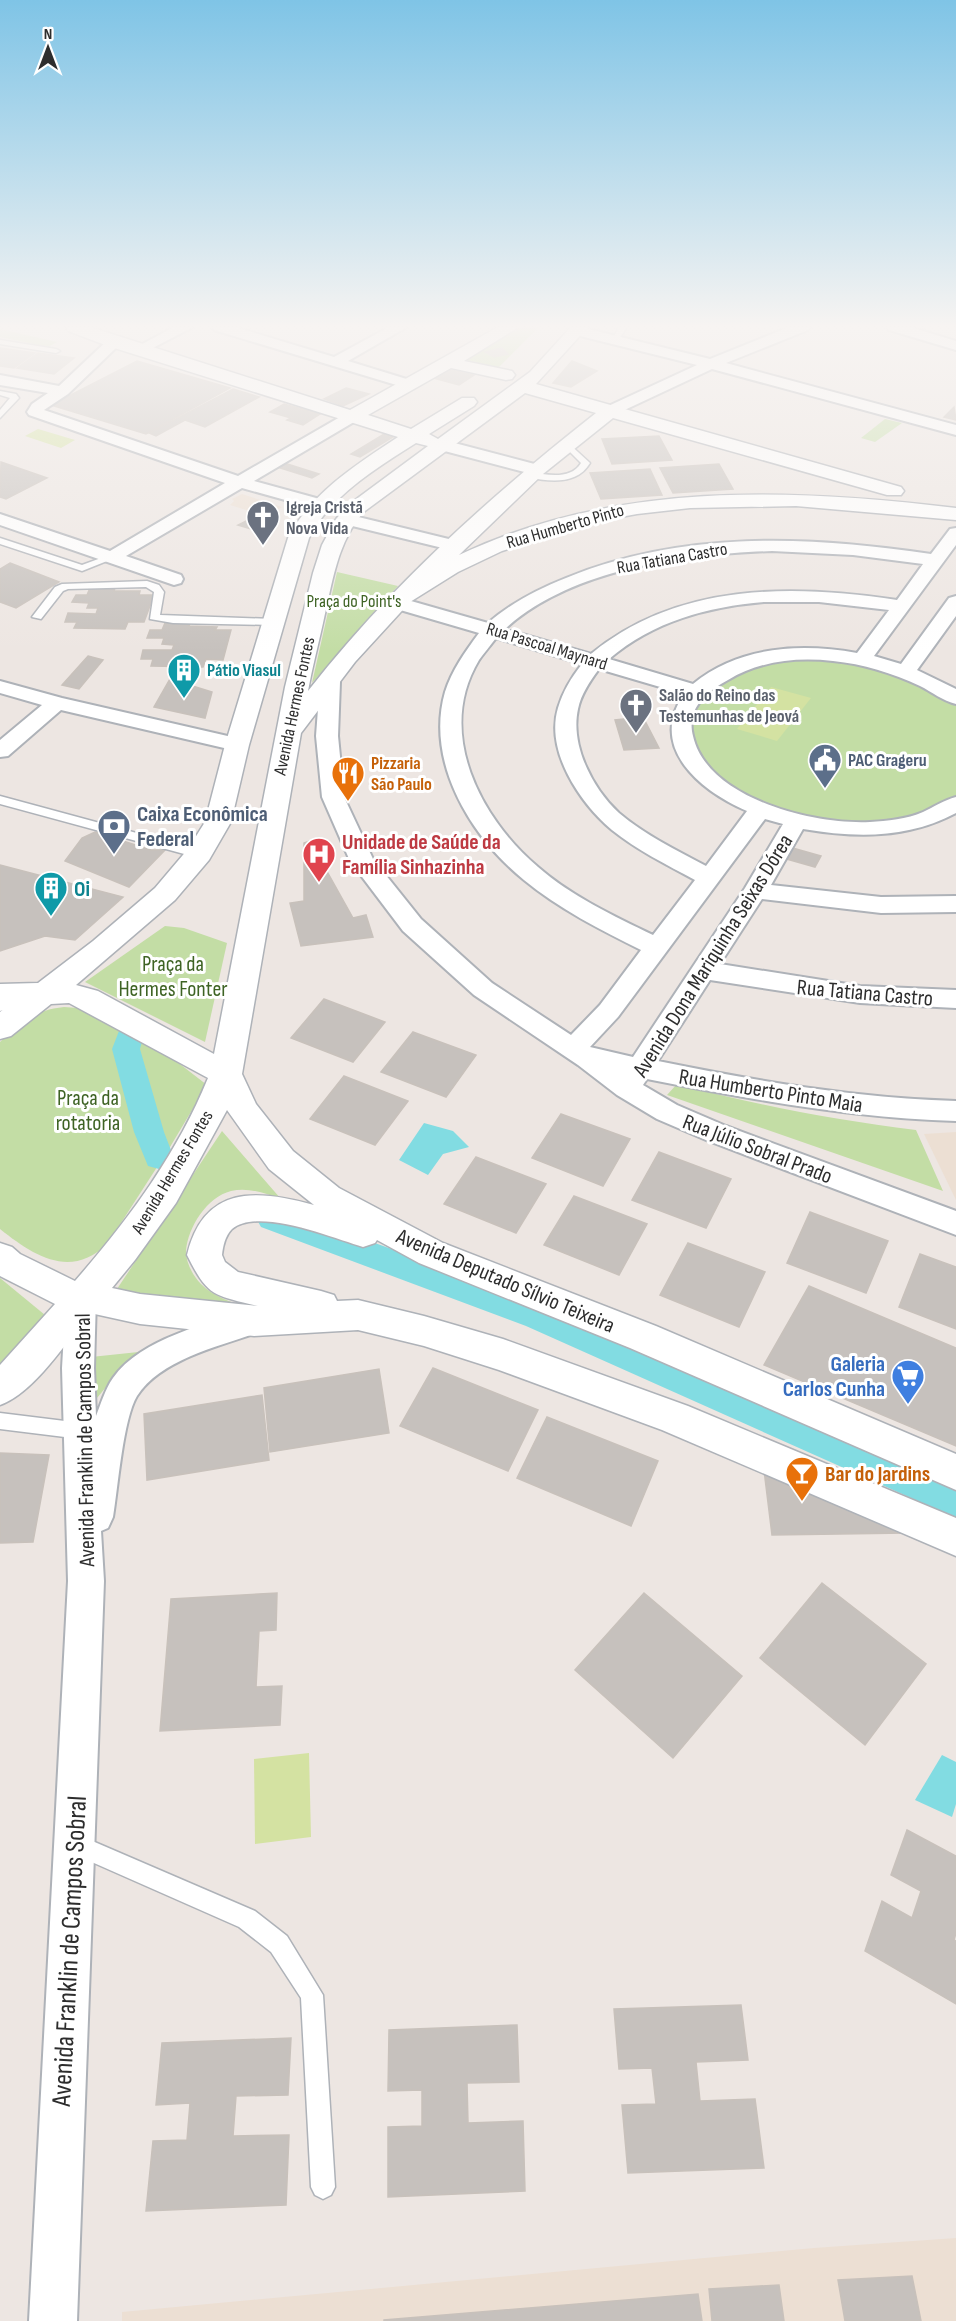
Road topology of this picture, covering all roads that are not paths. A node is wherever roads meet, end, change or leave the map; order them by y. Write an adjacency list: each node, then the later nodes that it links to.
1 (103, 435): 10 (street)
2 (319, 435): 10 (street)
3 (454, 435): 8 (main road, Avenida Hermes Fontes)
4 (578, 435): 7 (main road)
5 (697, 435): 12 (main road)
6 (415, 436): 8 (main road); 11 (main road, Avenida Hermes Fontes)
7 (566, 444): 9 (main road); 9 (lane)
8 (443, 445): 9 (street); 15 (main road, Avenida Hermes Fontes)
9 (533, 472): 18 (main road)
10 (238, 482): 11 (street); 21 (street)
11 (321, 506): 28 (main road, Avenida Hermes Fontes)
12 (956, 508)
13 (956, 514): 24 (main road, Rua Humberto Pinto)
14 (0, 519): 21 (street)
15 (346, 519): 18 (street); 38 (main road, Avenida Hermes Fontes)
16 (956, 533): 22 (street)
17 (0, 541): 19 (lane)
18 (455, 546): 24 (main road)
19 (17, 547): 20 (lane); 21 (lane)
20 (0, 556)
21 (112, 557): 23 (street)
22 (934, 560): 25 (street); 29 (street, Rua Tatiana Castro)
23 (174, 579)
24 (400, 600): 29 (street, Rua Pascoal Maynard); 33 (main road)
25 (900, 606): 30 (street); 31 (street)
26 (952, 614): 32 (street)
27 (37, 617): 28 (lane)
28 (273, 622): 39 (main road, Avenida Hermes Fontes)
29 (492, 630): 31 (street, Rua Pascoal Maynard); 49 (street, Rua Tatiana Castro)
30 (862, 658): 32 (street); 35 (street)
31 (594, 660): 35 (street, Rua Pascoal Maynard); 46 (street)
32 (906, 670): 36 (street)
33 (330, 681): 38 (main road); 56 (street)
34 (0, 687): 37 (street)
35 (696, 691): 43 (street)
36 (956, 698)
37 (57, 703): 39 (street); 40 (street)
38 (287, 735): 57 (main road, Avenida Hermes Fontes)
39 (237, 745): 45 (main road, Avenida Hermes Fontes)
40 (0, 751)
41 (0, 800): 45 (lane)
42 (956, 804): 44 (street)
43 (760, 810): 44 (street); 46 (street, Avenida Dona Mariquinha Seixas Dórea)
44 (796, 821): 47 (street, Avenida Dona Mariquinha Seixas Dórea)
45 (199, 854): 52 (main road, Avenida Hermes Fontes)
46 (708, 877): 49 (street, Avenida Dona Mariquinha Seixas Dórea)
47 (756, 890): 48 (street); 50 (street, Avenida Dona Mariquinha Seixas Dórea)
48 (956, 904)
49 (656, 947): 56 (street, Avenida Dona Mariquinha Seixas Dórea)
50 (704, 970): 53 (street, Rua Tatiana Castro); 58 (street, Avenida Dona Mariquinha Seixas Dórea)
51 (0, 994): 52 (main road)
52 (44, 994): 54 (lane); 55 (main road, Avenida Hermes Fontes); 57 (main road)
53 (956, 999)
54 (0, 1006)
55 (0, 1028)
56 (580, 1053): 58 (street, Rua Júlio Sobral Prado)
57 (226, 1074): 61 (main road, Avenida Deputado Sílvio Teixeira); 63 (main road, Avenida Hermes Fontes)
58 (634, 1078): 59 (street, Rua Humberto Pinto Maia); 60 (street, Rua Júlio Sobral Prado)
59 (956, 1111)
60 (956, 1223)
61 (430, 1253): 64 (main road); 69 (main road, Avenida Deputado Sílvio Teixeira)
62 (0, 1257): 63 (main road)
63 (81, 1298): 65 (main road); 66 (main road, Avenida Hermes Fontes); 68 (street, Avenida Franklin de Campos Sobral)
64 (358, 1315): 65 (main road); 70 (main road)
65 (254, 1321): 71 (street, Avenida Franklin de Campos Sobral)
66 (0, 1389)
67 (0, 1421): 68 (lane)
68 (81, 1431): 71 (street, Avenida Franklin de Campos Sobral)
69 (956, 1472)
70 (956, 1538)
71 (86, 1581): 72 (street, Avenida Franklin de Campos Sobral)
72 (73, 1844): 73 (lane); 74 (street, Avenida Franklin de Campos Sobral)
73 (323, 2187)
74 (52, 2321)

